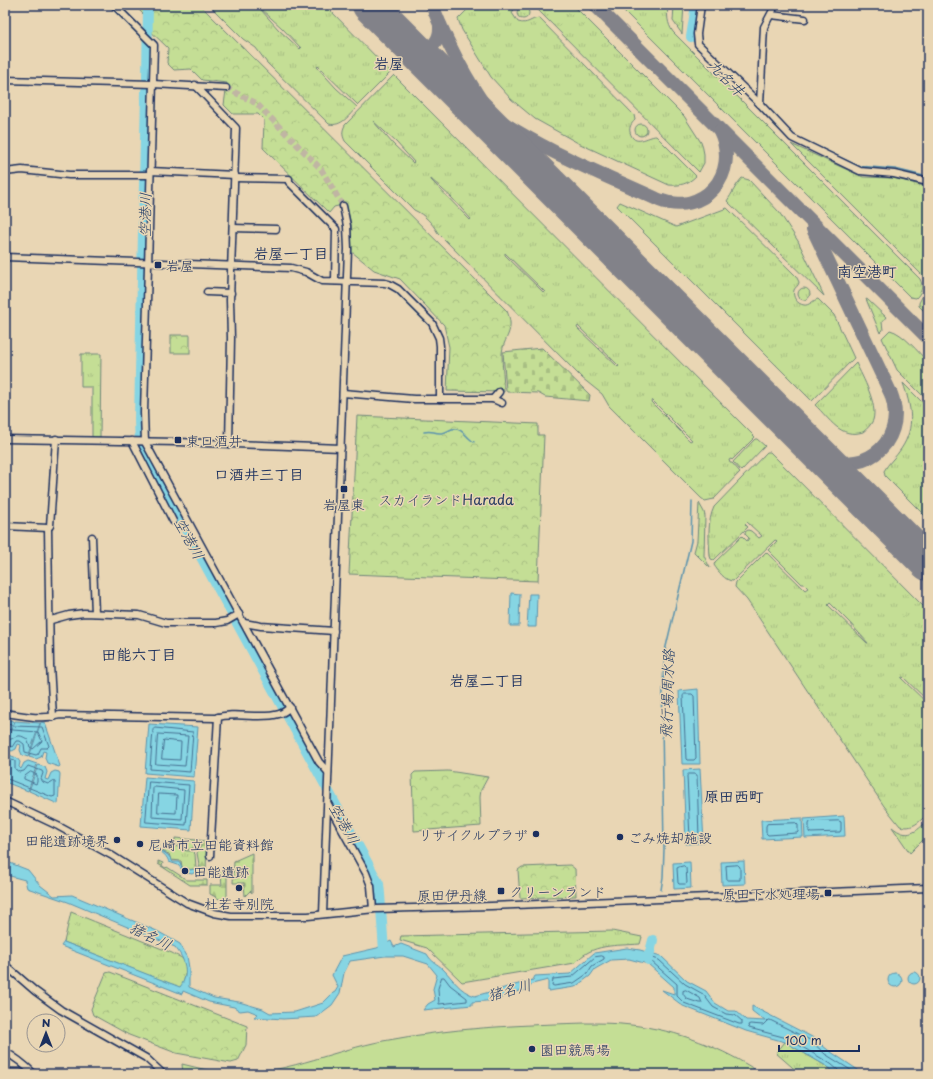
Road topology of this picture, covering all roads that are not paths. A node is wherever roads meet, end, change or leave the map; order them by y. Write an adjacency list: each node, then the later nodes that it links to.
1 (114, 5): 7 (street)
2 (702, 5): 10 (street)
3 (773, 5): 4 (street)
4 (771, 15): 5 (street); 10 (street)
5 (805, 19)
6 (5, 80): 7 (street)
7 (152, 84): 8 (street); 12 (street)
8 (195, 86): 9 (street); 13 (street)
9 (226, 88)
10 (760, 104): 14 (street)
11 (5, 172): 12 (street)
12 (149, 174): 13 (street); 19 (street)
13 (235, 176): 16 (street); 21 (street)
14 (928, 182)
15 (342, 206): 22 (street)
16 (233, 228): 17 (street); 20 (street)
17 (276, 229)
18 (5, 257): 19 (street)
19 (146, 262): 20 (street); 32 (street)
20 (232, 265): 21 (street); 24 (street)
21 (335, 281): 22 (street)
22 (347, 281): 26 (street); 27 (street)
23 (207, 292): 24 (street)
24 (231, 292): 33 (street)
25 (499, 392): 28 (street)
26 (343, 393): 27 (street); 34 (street)
27 (440, 399): 28 (street)
28 (493, 399): 29 (street)
29 (502, 403)
30 (5, 439): 31 (street)
31 (56, 439): 32 (street); 37 (street)
32 (139, 441): 33 (street); 35 (street); 40 (street)
33 (229, 444): 34 (street)
34 (340, 448): 43 (street)
35 (173, 521)
36 (5, 526): 37 (street)
37 (48, 528): 41 (street)
38 (92, 537): 39 (street)
39 (95, 613): 40 (street); 41 (street)
40 (238, 615): 42 (street)
41 (51, 620): 46 (street)
42 (244, 623): 43 (street); 44 (street)
43 (334, 631): 48 (street)
44 (289, 708): 47 (street); 48 (street)
45 (5, 713): 46 (street)
46 (53, 717): 47 (street)
47 (218, 717): 51 (street)
48 (328, 774): 50 (street)
49 (5, 801): 54 (street, 原田伊丹線)
50 (327, 802): 53 (street); 54 (street)
51 (210, 856)
52 (928, 888): 53 (street, 原田伊丹線)
53 (374, 909): 54 (street, 原田伊丹線)
54 (323, 914)
55 (5, 965): 60 (street)
56 (5, 1052): 59 (street)
57 (5, 1072): 58 (street)
58 (26, 1074)
59 (34, 1074)
60 (163, 1074)

